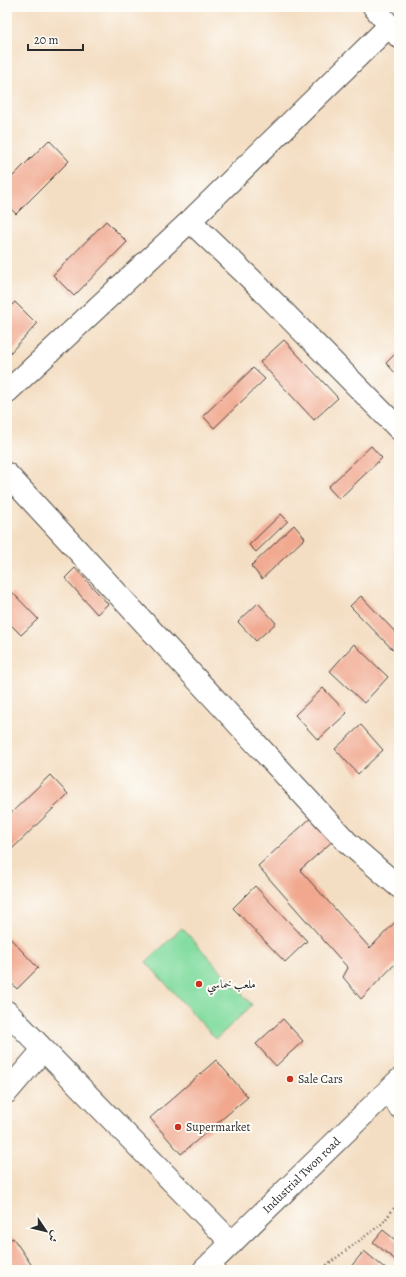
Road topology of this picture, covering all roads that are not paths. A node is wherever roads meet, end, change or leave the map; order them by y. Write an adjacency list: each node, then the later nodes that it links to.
1 (374, 7): 2 (main road)
2 (394, 32): 3 (main road)
3 (190, 221): 4 (main road); 5 (main road)
4 (7, 392)
5 (399, 429)
6 (7, 474): 7 (main road)
7 (399, 887)
8 (7, 1012): 9 (main road)
9 (43, 1050): 10 (main road); 12 (main road)
10 (7, 1092)
11 (396, 1092): 12 (main road, Industrial Twon road)
12 (232, 1244): 13 (main road, Industrial Twon road)
13 (204, 1270)

